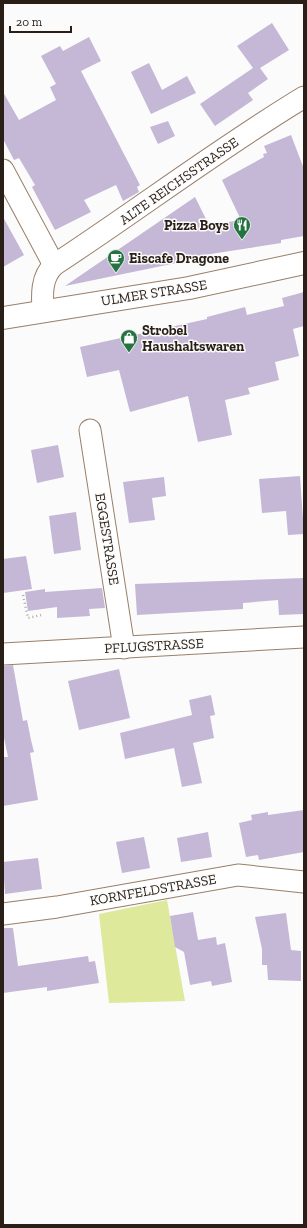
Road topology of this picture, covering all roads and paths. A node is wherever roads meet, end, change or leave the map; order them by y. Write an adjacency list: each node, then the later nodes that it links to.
1 (304, 97): 4 (street, ALTE REICHSSTRASSE)
2 (3, 170): 4 (street)
3 (304, 263): 5 (street, ULMER STRASSE)
4 (54, 265): 5 (street, ALTE REICHSSTRASSE)
5 (43, 311): 6 (street, ULMER STRASSE)
6 (3, 318)
7 (90, 430): 11 (street, EGGESTRASSE)
8 (23, 595): 9 (path)
9 (41, 615)
10 (304, 637): 11 (street, PFLUGSTRASSE)
11 (124, 648): 12 (street, PFLUGSTRASSE)
12 (3, 654)
13 (304, 882): 14 (street, KORNFELDSTRASSE)
14 (3, 914)

